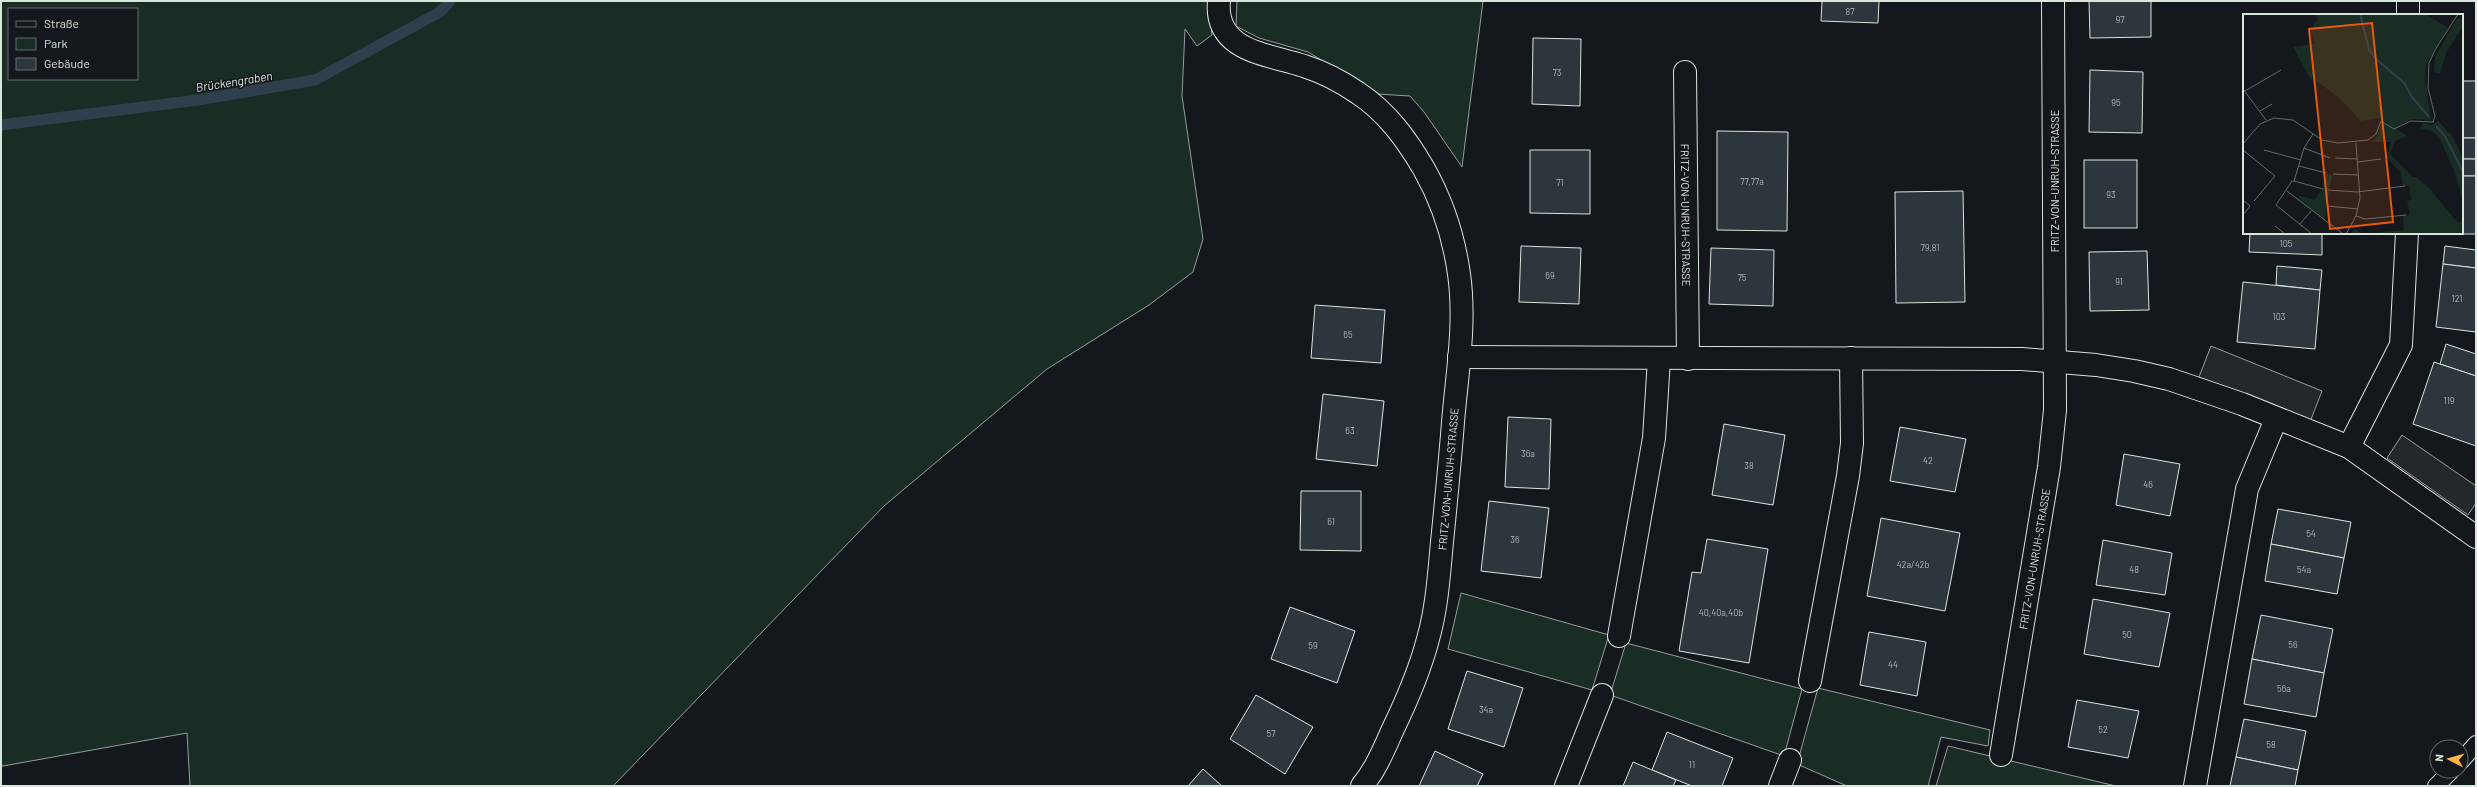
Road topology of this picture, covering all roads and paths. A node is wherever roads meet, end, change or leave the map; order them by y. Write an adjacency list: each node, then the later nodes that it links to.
1 (1219, 1): 7 (street, FRITZ-VON-UNRUH-STRASSE)
2 (2053, 1): 11 (street, FRITZ-VON-UNRUH-STRASSE)
3 (2408, 1): 4 (street)
4 (2408, 14)
5 (1685, 72): 10 (street, FRITZ-VON-UNRUH-STRASSE)
6 (2407, 234): 13 (street)
7 (1459, 357): 9 (street); 22 (street, FRITZ-VON-UNRUH-STRASSE)
8 (1851, 358): 10 (street); 11 (street); 16 (street)
9 (1660, 359): 10 (street); 15 (street)
10 (1688, 359)
11 (2055, 361): 12 (street); 20 (street, FRITZ-VON-UNRUH-STRASSE)
12 (2276, 419): 13 (street); 25 (street)
13 (2350, 446): 14 (street)
14 (2476, 538)
15 (1619, 636)
16 (1810, 681)
17 (1602, 695): 23 (street)
18 (2476, 744): 19 (lane)
19 (2469, 752)
20 (2001, 755)
21 (1790, 760): 24 (street)
22 (1362, 786)
23 (1566, 786)
24 (1780, 786)
25 (2195, 786)

